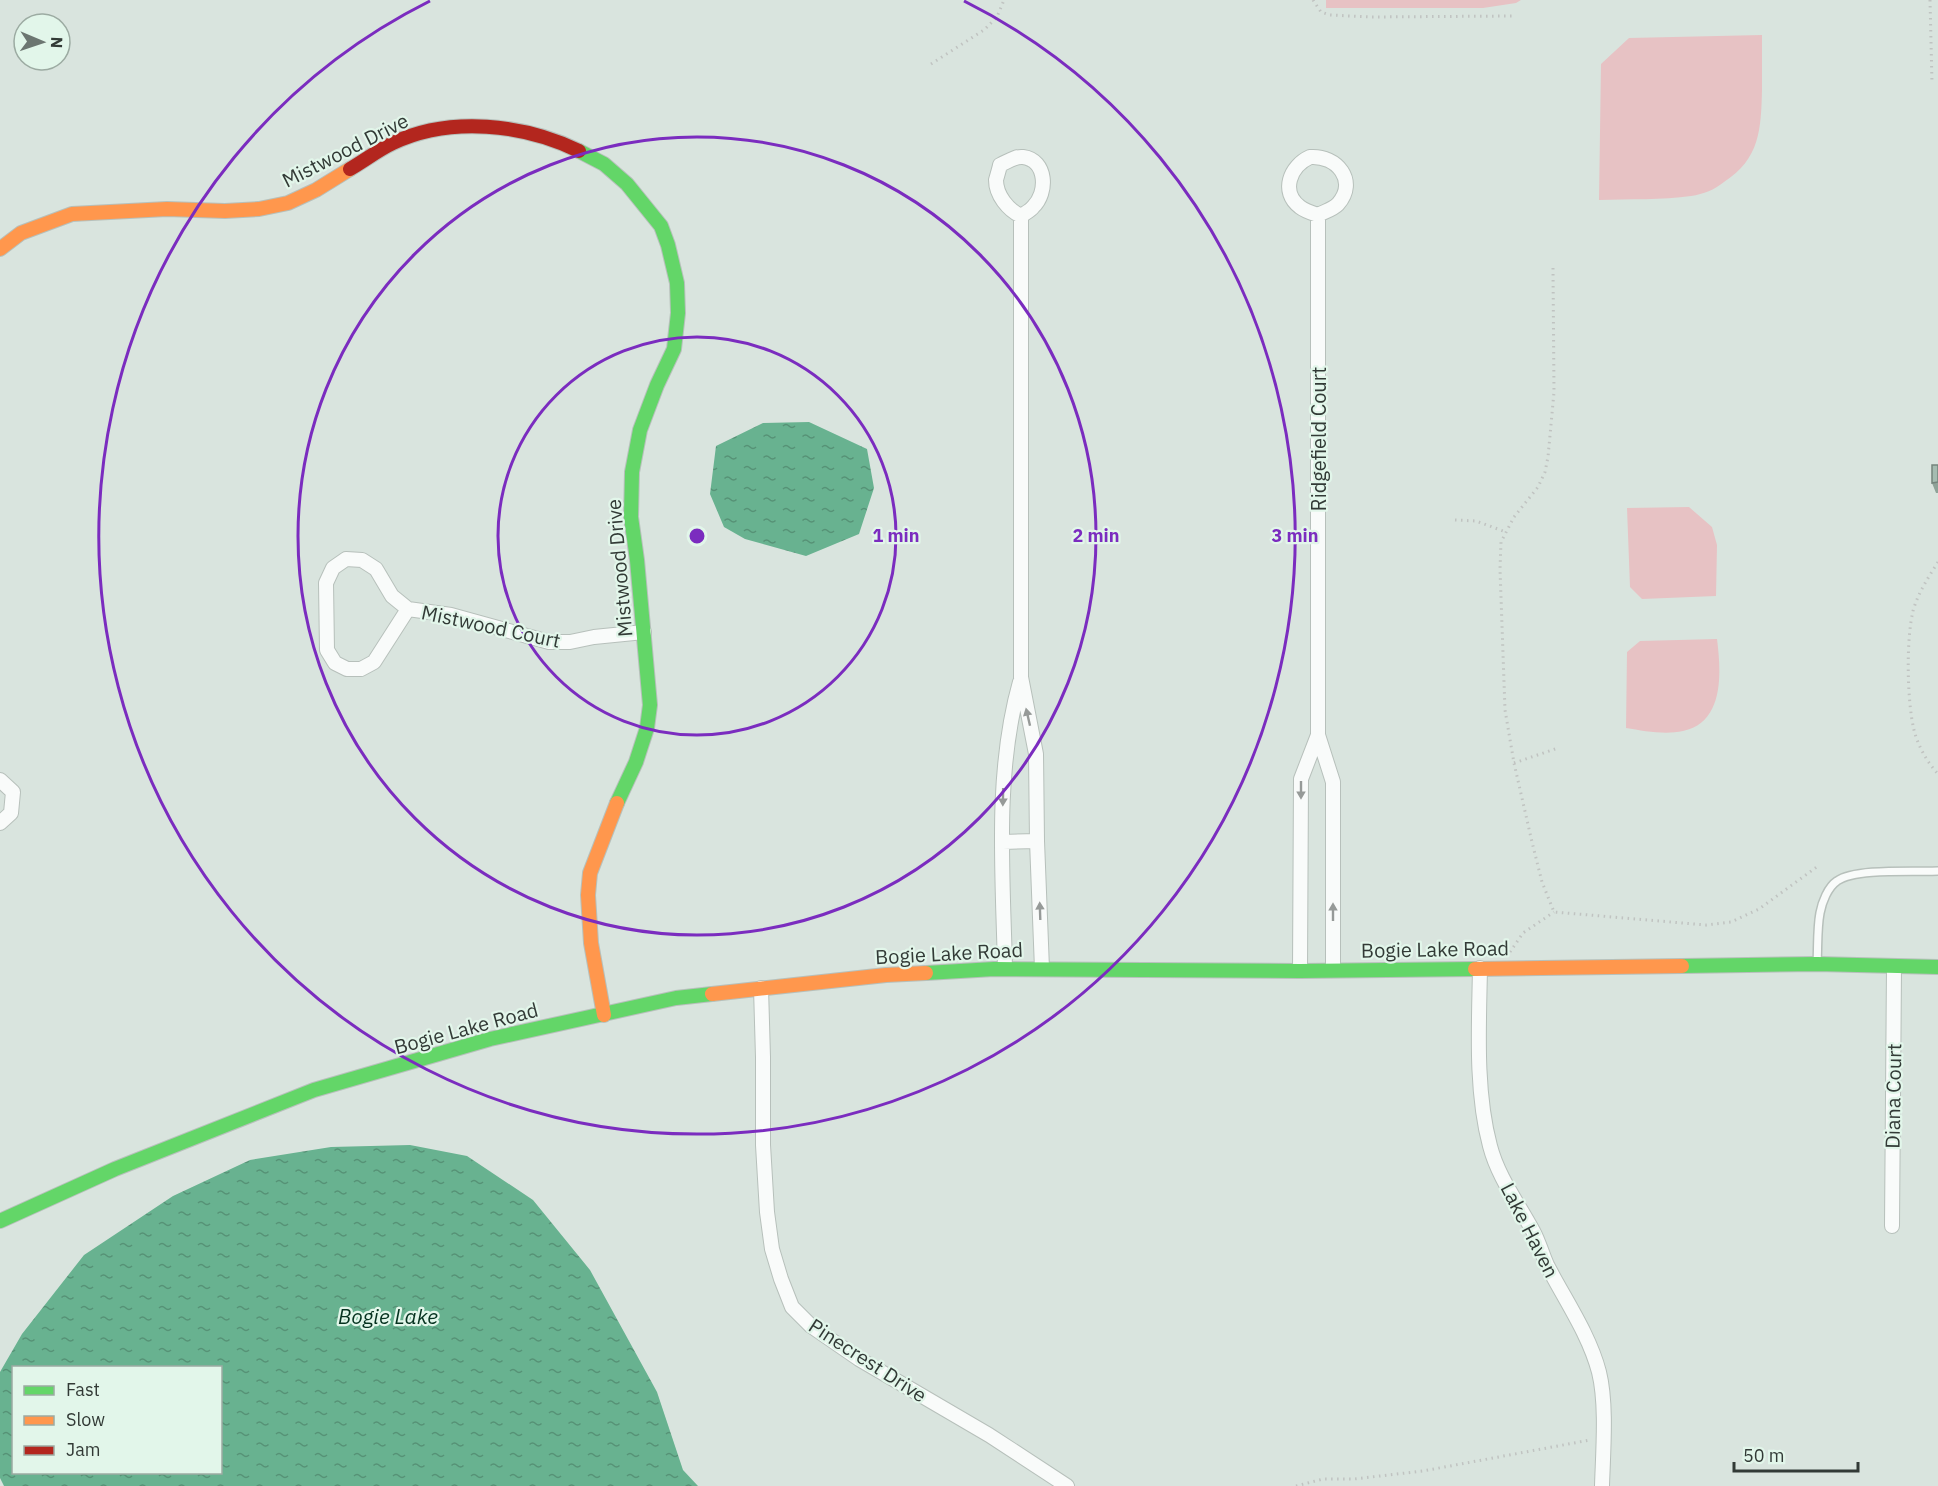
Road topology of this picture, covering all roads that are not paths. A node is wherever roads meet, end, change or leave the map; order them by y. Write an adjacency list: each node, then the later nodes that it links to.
1 (1318, 215): 1 (street); 7 (street, Ridgefield Court)
2 (1021, 216): 6 (street)
3 (0, 249): 5 (main road, Mistwood Drive)
4 (408, 609): 4 (street, Mistwood Court); 5 (street, Mistwood Court)
5 (644, 632): 22 (main road, Mistwood Drive)
6 (1021, 677): 10 (street, one-way to 6); 11 (street, one-way to 11)
7 (1318, 735): 19 (street, Ridgefield Court, one-way to 19); 20 (street, Ridgefield Court, one-way to 7)
8 (0, 780): 9 (street)
9 (0, 823)
10 (1037, 841): 11 (street); 18 (street, one-way to 10)
11 (1003, 842): 17 (street)
12 (1938, 871): 13 (lane)
13 (1817, 964): 14 (main road, Bogie Lake Road); 16 (main road, Bogie Lake Road)
14 (1894, 967): 15 (main road, Bogie Lake Road); 24 (street, Diana Court)
15 (1938, 967)
16 (1480, 968): 20 (main road, Bogie Lake Road); 26 (street, Lake Haven)
17 (1005, 969): 18 (main road, Bogie Lake Road); 21 (main road, Bogie Lake Road)
18 (1042, 969): 19 (main road, Bogie Lake Road)
19 (1300, 970): 20 (main road, Bogie Lake Road)
20 (1334, 970)
21 (761, 988): 22 (main road, Bogie Lake Road); 25 (street, Pinecrest Drive)
22 (604, 1015): 23 (main road, Bogie Lake Road)
23 (0, 1221)
24 (1892, 1226)
25 (1066, 1486)
26 (1602, 1486)

